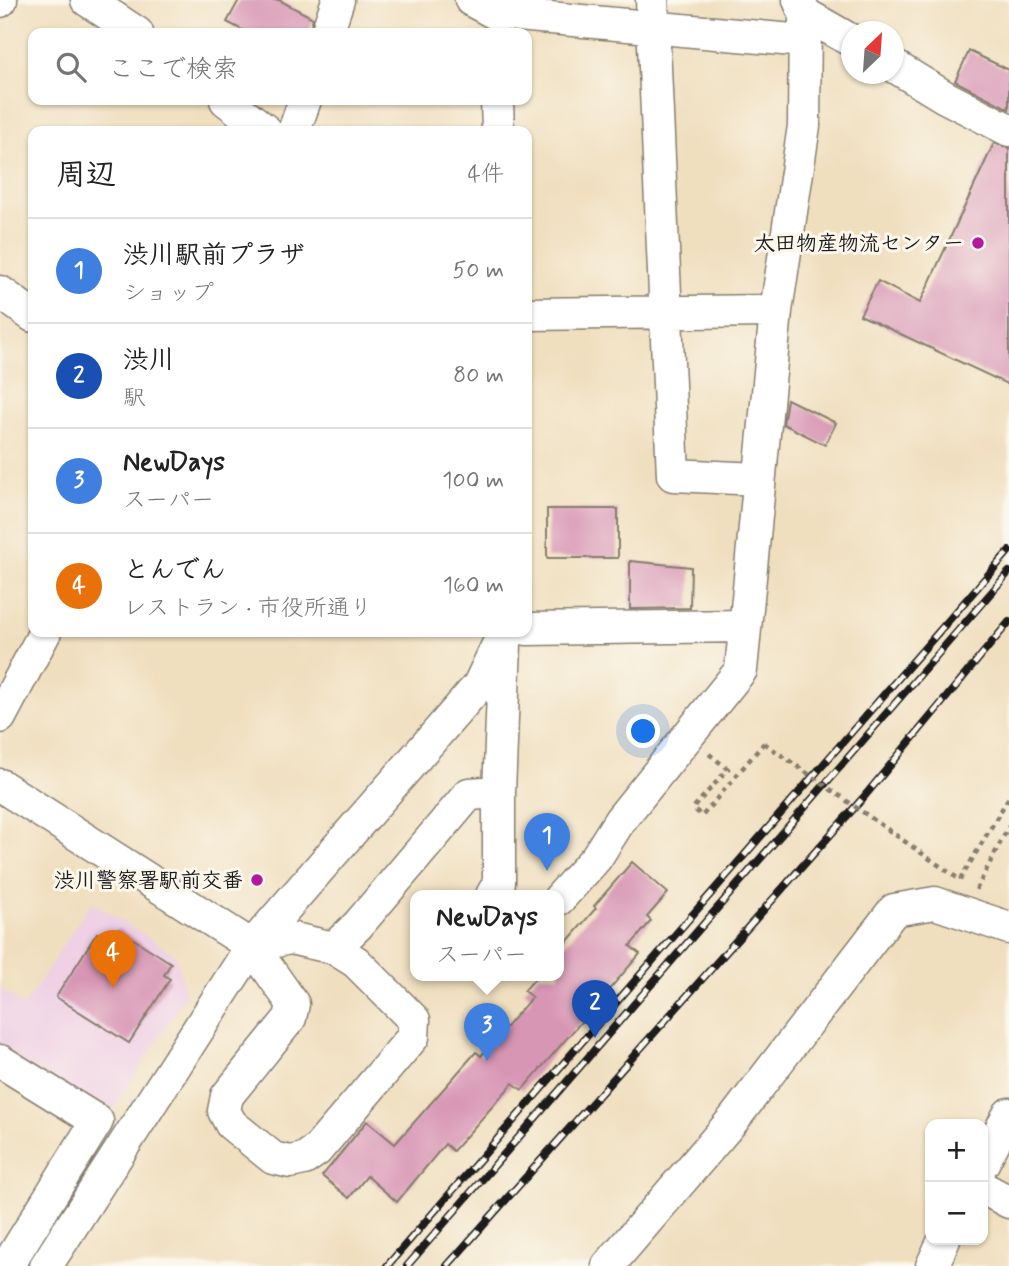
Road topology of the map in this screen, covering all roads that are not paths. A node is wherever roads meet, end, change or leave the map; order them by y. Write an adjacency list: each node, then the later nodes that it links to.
1 (87, 0): 6 (street)
2 (338, 0): 7 (street)
3 (489, 12): 4 (street)
4 (653, 14): 5 (street); 20 (street)
5 (803, 18): 8 (street); 18 (street)
6 (129, 28)
7 (329, 28)
8 (841, 36)
9 (904, 72): 16 (street)
10 (232, 105): 13 (street)
11 (303, 105): 14 (street)
12 (497, 105): 15 (street)
13 (260, 126)
14 (296, 126)
15 (498, 126)
16 (1009, 131)
17 (0, 292): 19 (street)
18 (776, 311): 20 (street); 22 (street)
19 (28, 312)
20 (666, 313): 21 (street); 22 (street)
21 (532, 314)
22 (759, 479): 23 (street)
23 (744, 625): 24 (street); 32 (street)
24 (532, 629)
25 (42, 637): 28 (street)
26 (503, 637): 34 (street)
27 (505, 637): 30 (street)
28 (0, 717)
29 (0, 785): 34 (street)
30 (499, 792): 31 (street); 35 (street)
31 (495, 890)
32 (564, 893)
33 (1009, 928): 44 (street)
34 (252, 946): 35 (street); 35 (street); 43 (street)
35 (334, 948)
36 (0, 1061): 42 (street)
37 (1009, 1114): 38 (street)
38 (988, 1154)
39 (988, 1191): 40 (street)
40 (1009, 1202)
41 (942, 1245): 45 (street)
42 (7, 1266)
43 (46, 1266)
44 (608, 1266)
45 (932, 1266)

